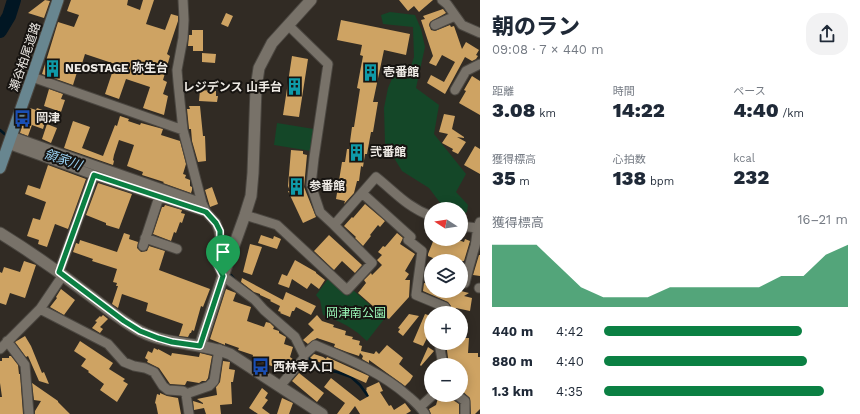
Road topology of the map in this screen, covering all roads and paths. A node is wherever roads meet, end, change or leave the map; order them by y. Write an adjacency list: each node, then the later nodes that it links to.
1 (58, 0): 10 (main road, 瀬谷柏尾道路)
2 (183, 0): 12 (street)
3 (311, 0): 6 (street)
4 (442, 0): 5 (street)
5 (455, 16): 7 (street); 8 (street)
6 (288, 25): 21 (street); 22 (street)
7 (435, 25)
8 (480, 33)
9 (480, 64): 11 (street)
10 (32, 77): 12 (street); 13 (main road, 瀬谷柏尾道路)
11 (455, 90)
12 (183, 130): 18 (street)
13 (6, 145): 14 (main road, 瀬谷柏尾道路); 15 (street); 18 (street)
14 (0, 168)
15 (94, 175): 17 (street); 28 (street)
16 (362, 193): 20 (street); 22 (street); 30 (street)
17 (159, 197): 19 (street); 26 (street)
18 (202, 203): 19 (street)
19 (206, 212): 29 (street)
20 (424, 214)
21 (245, 215): 22 (street); 29 (street)
22 (334, 225)
23 (478, 225): 24 (street); 27 (street)
24 (468, 226)
25 (1, 236): 28 (street)
26 (176, 249)
27 (468, 268)
28 (61, 274): 31 (street); 33 (street)
29 (223, 276): 33 (street); 36 (street)
30 (443, 306)
31 (40, 309): 32 (street); 38 (street)
32 (7, 341): 34 (street); 41 (street)
33 (200, 346): 35 (street)
34 (0, 349)
35 (219, 349): 37 (street); 38 (street)
36 (304, 355): 37 (street); 40 (street)
37 (280, 386): 43 (street)
38 (186, 394): 42 (street)
39 (465, 402): 44 (street)
40 (423, 410)
41 (29, 414)
42 (189, 414)
43 (322, 414)
44 (465, 414)

